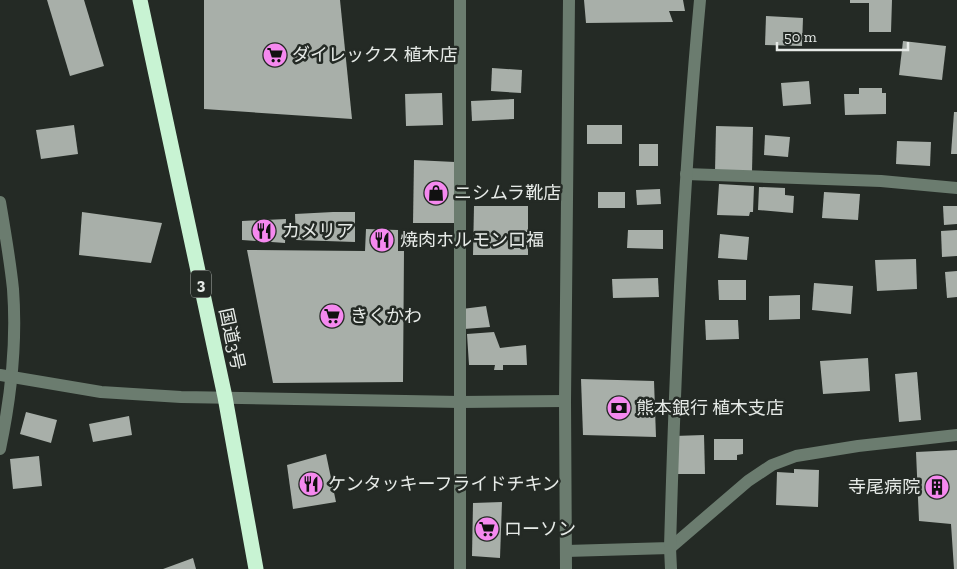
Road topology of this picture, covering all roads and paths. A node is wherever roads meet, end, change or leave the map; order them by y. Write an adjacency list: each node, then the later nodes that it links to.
1 (140, 0): 9 (highway, 国道3号 / 3)
2 (460, 0): 11 (street)
3 (569, 0): 10 (street)
4 (700, 0): 5 (street)
5 (686, 174): 6 (street); 14 (street)
6 (957, 188)
7 (0, 202): 8 (street)
8 (6, 376): 9 (street); 13 (street)
9 (225, 397): 11 (street); 16 (highway, 国道3号 / 3)
10 (564, 401): 11 (street); 15 (street)
11 (460, 402): 17 (street)
12 (957, 435): 14 (street)
13 (0, 449)
14 (670, 548): 15 (street); 19 (street)
15 (566, 551): 18 (street)
16 (256, 569)
17 (460, 569)
18 (566, 569)
19 (671, 569)

